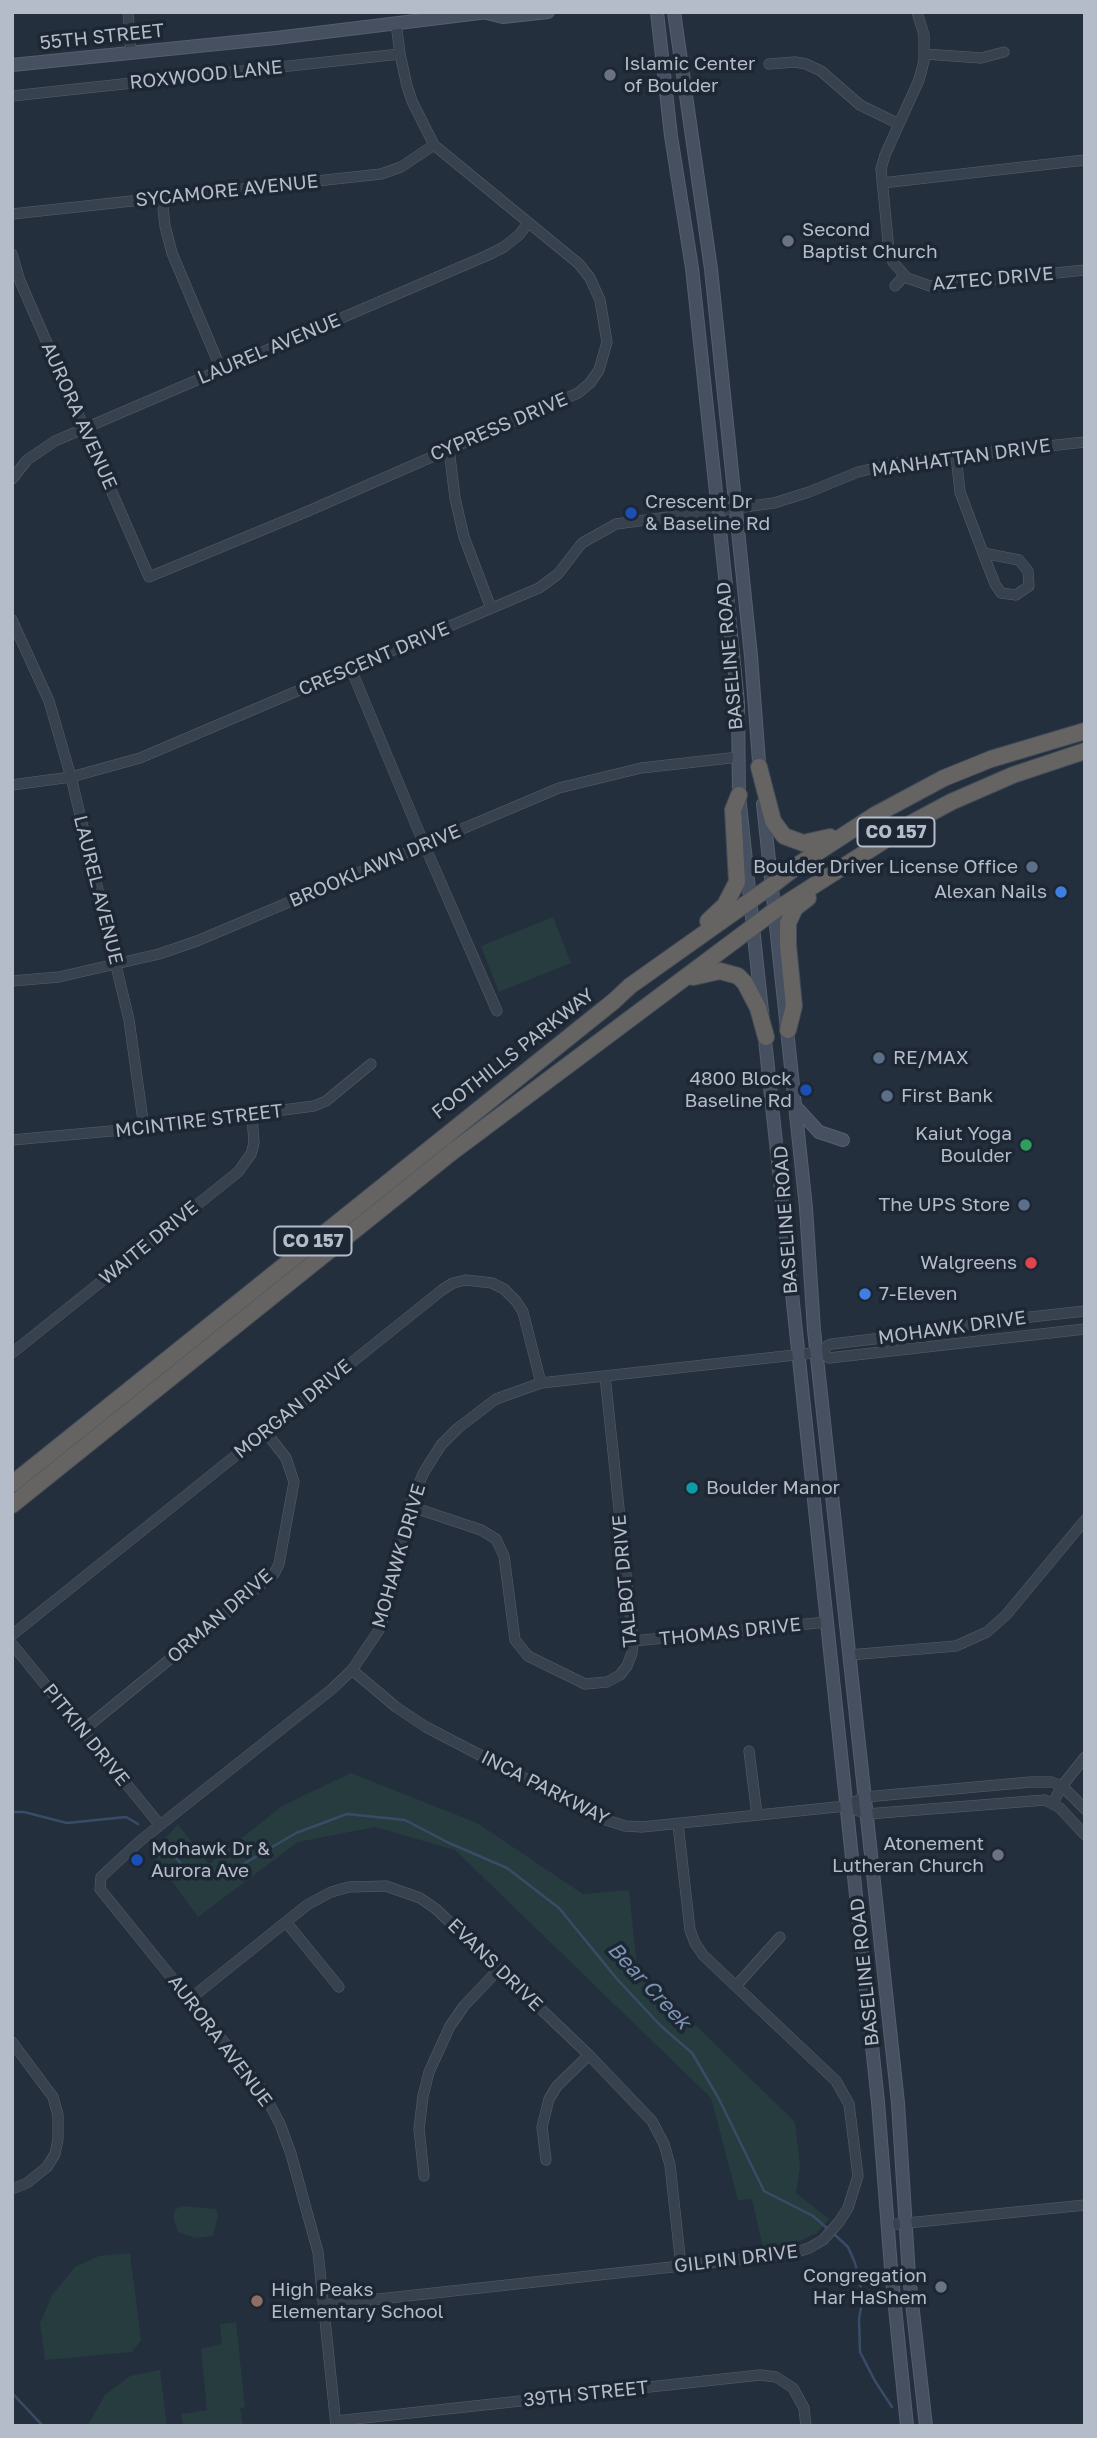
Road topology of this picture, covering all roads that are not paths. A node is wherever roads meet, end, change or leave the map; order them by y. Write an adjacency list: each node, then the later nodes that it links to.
1 (128, 12): 10 (street)
2 (548, 12): 6 (main road, 55TH STREET)
3 (657, 12): 35 (main road, BASELINE ROAD)
4 (674, 12): 34 (main road, BASELINE ROAD)
5 (917, 12): 12 (street, AZTEC DRIVE)
6 (488, 13): 7 (main road, 55TH STREET)
7 (460, 14): 8 (main road, 55TH STREET)
8 (396, 23): 10 (main road, 55TH STREET); 11 (street, CYPRESS DRIVE)
9 (1004, 52): 12 (street)
10 (131, 53): 14 (main road, 55TH STREET)
11 (400, 54): 15 (street, ROXWOOD LANE); 17 (street, CYPRESS DRIVE)
12 (925, 54): 16 (street, AZTEC DRIVE)
13 (769, 64): 16 (street)
14 (12, 65)
15 (12, 96)
16 (899, 124): 19 (street, AZTEC DRIVE)
17 (434, 145): 20 (street, SYCAMORE AVENUE); 22 (street, CYPRESS DRIVE)
18 (1085, 160): 19 (street)
19 (882, 183): 25 (street, AZTEC DRIVE)
20 (162, 198): 21 (street, SYCAMORE AVENUE); 28 (street)
21 (12, 214)
22 (528, 223): 28 (street, LAUREL AVENUE); 31 (street, CYPRESS DRIVE)
23 (12, 254): 26 (street, AURORA AVENUE)
24 (1085, 270): 25 (street, AZTEC DRIVE)
25 (904, 276): 27 (street, AZTEC DRIVE)
26 (16, 282): 29 (street, AURORA AVENUE)
27 (895, 286)
28 (221, 369): 29 (street, LAUREL AVENUE)
29 (84, 429): 33 (street, LAUREL AVENUE); 37 (street, AURORA AVENUE)
30 (1085, 442): 32 (street, MANHATTAN DRIVE)
31 (449, 449): 37 (street, CYPRESS DRIVE); 38 (street)
32 (956, 456): 34 (street, MANHATTAN DRIVE); 36 (street)
33 (12, 479)
34 (735, 509): 35 (street, MANHATTAN DRIVE); 44 (main road, BASELINE ROAD)
35 (719, 511): 38 (street, CRESCENT DRIVE); 43 (main road, BASELINE ROAD)
36 (983, 553): 36 (street)
37 (149, 577)
38 (491, 608): 40 (street, CRESCENT DRIVE)
39 (12, 620): 45 (street, LAUREL AVENUE)
40 (351, 669): 45 (street, CRESCENT DRIVE); 50 (street)
41 (1085, 731): 48 (highway, FOOTHILLS PARKWAY / CO 157)
42 (1085, 751): 49 (highway, FOOTHILLS PARKWAY / CO 157)
43 (738, 757): 47 (main road, BASELINE ROAD); 50 (street, BROOKLAWN DRIVE)
44 (759, 767): 48 (highway); 51 (main road, BASELINE ROAD)
45 (71, 777): 46 (street, CRESCENT DRIVE); 55 (street, LAUREL AVENUE)
46 (12, 785)
47 (739, 795): 52 (main road, BASELINE ROAD); 57 (highway)
48 (852, 829): 51 (highway, FOOTHILLS PARKWAY / CO 157)
49 (882, 841): 53 (highway, FOOTHILLS PARKWAY / CO 157); 60 (highway)
50 (424, 844): 55 (street, BROOKLAWN DRIVE); 59 (street)
51 (771, 887): 52 (highway, FOOTHILLS PARKWAY / CO 157); 53 (main road, BASELINE ROAD)
52 (752, 900): 54 (main road, BASELINE ROAD); 57 (highway, FOOTHILLS PARKWAY / CO 157)
53 (774, 911): 54 (highway, FOOTHILLS PARKWAY / CO 157); 60 (main road, BASELINE ROAD)
54 (754, 925): 58 (highway, FOOTHILLS PARKWAY / CO 157); 61 (main road, BASELINE ROAD)
55 (116, 966): 56 (street, BROOKLAWN DRIVE); 65 (street, LAUREL AVENUE)
56 (12, 981)
57 (630, 986): 76 (highway, FOOTHILLS PARKWAY / CO 157)
58 (663, 994): 61 (highway); 77 (highway, FOOTHILLS PARKWAY / CO 157)
59 (497, 1011)
60 (788, 1030): 63 (main road, BASELINE ROAD)
61 (766, 1037): 72 (main road, BASELINE ROAD)
62 (371, 1064): 64 (street, MCINTIRE STREET)
63 (795, 1104): 67 (main road); 70 (main road, BASELINE ROAD)
64 (252, 1115): 65 (street, MCINTIRE STREET); 71 (street, WAITE DRIVE)
65 (144, 1128): 66 (street, MCINTIRE STREET)
66 (12, 1140)
67 (843, 1140)
68 (1085, 1311): 70 (street, MOHAWK DRIVE)
69 (1085, 1329): 70 (street, MOHAWK DRIVE)
70 (819, 1352): 72 (street, MOHAWK DRIVE); 84 (main road, BASELINE ROAD)
71 (12, 1353)
72 (798, 1354): 73 (street, MOHAWK DRIVE); 80 (main road, BASELINE ROAD)
73 (605, 1376): 74 (street, MOHAWK DRIVE); 82 (street, TALBOT DRIVE)
74 (541, 1384): 75 (street, MORGAN DRIVE); 78 (street, MOHAWK DRIVE)
75 (265, 1431): 81 (street, MORGAN DRIVE); 86 (street, ORMAN DRIVE)
76 (12, 1484)
77 (12, 1505)
78 (409, 1506): 82 (street, TALBOT DRIVE); 85 (street, MOHAWK DRIVE)
79 (1085, 1520): 84 (street)
80 (827, 1622): 82 (street, THOMAS DRIVE); 92 (main road, BASELINE ROAD)
81 (12, 1635)
82 (633, 1641)
83 (12, 1644): 86 (street, PITKIN DRIVE)
84 (849, 1655): 90 (main road, BASELINE ROAD)
85 (352, 1670): 96 (street, INCA PARKWAY); 97 (street, MOHAWK DRIVE)
86 (82, 1731): 97 (street, PITKIN DRIVE)
87 (749, 1751): 95 (street)
88 (1085, 1757): 89 (street)
89 (1062, 1786): 90 (street, INCA PARKWAY); 91 (street); 93 (street)
90 (865, 1797): 92 (street, INCA PARKWAY); 94 (main road, BASELINE ROAD)
91 (1053, 1803): 94 (street, INCA PARKWAY); 98 (street)
92 (846, 1806): 94 (street, INCA PARKWAY); 95 (street, INCA PARKWAY); 112 (main road, BASELINE ROAD)
93 (1085, 1809)
94 (867, 1814): 111 (main road, BASELINE ROAD)
95 (757, 1815): 96 (street, INCA PARKWAY)
96 (678, 1824): 102 (street, GILPIN DRIVE)
97 (160, 1825): 104 (street, AURORA AVENUE)
98 (1085, 1835)
99 (286, 1922): 101 (street, EVANS DRIVE); 103 (street); 104 (street, EVANS DRIVE)
100 (780, 1937): 102 (street)
101 (499, 1969): 106 (street, EVANS DRIVE); 108 (street)
102 (736, 1986): 113 (street, GILPIN DRIVE)
103 (339, 1987)
104 (190, 2000): 114 (street, AURORA AVENUE)
105 (12, 2042): 109 (street)
106 (589, 2055): 107 (street); 113 (street, EVANS DRIVE)
107 (546, 2160)
108 (425, 2176)
109 (12, 2189)
110 (1085, 2205): 111 (street)
111 (907, 2224): 112 (street); 118 (main road, BASELINE ROAD)
112 (888, 2225): 117 (main road, BASELINE ROAD)
113 (681, 2266): 114 (street, GILPIN DRIVE)
114 (324, 2305): 115 (street, AURORA AVENUE)
115 (336, 2423): 116 (street, 39TH STREET)
116 (806, 2426)
117 (907, 2426)
118 (926, 2426)

